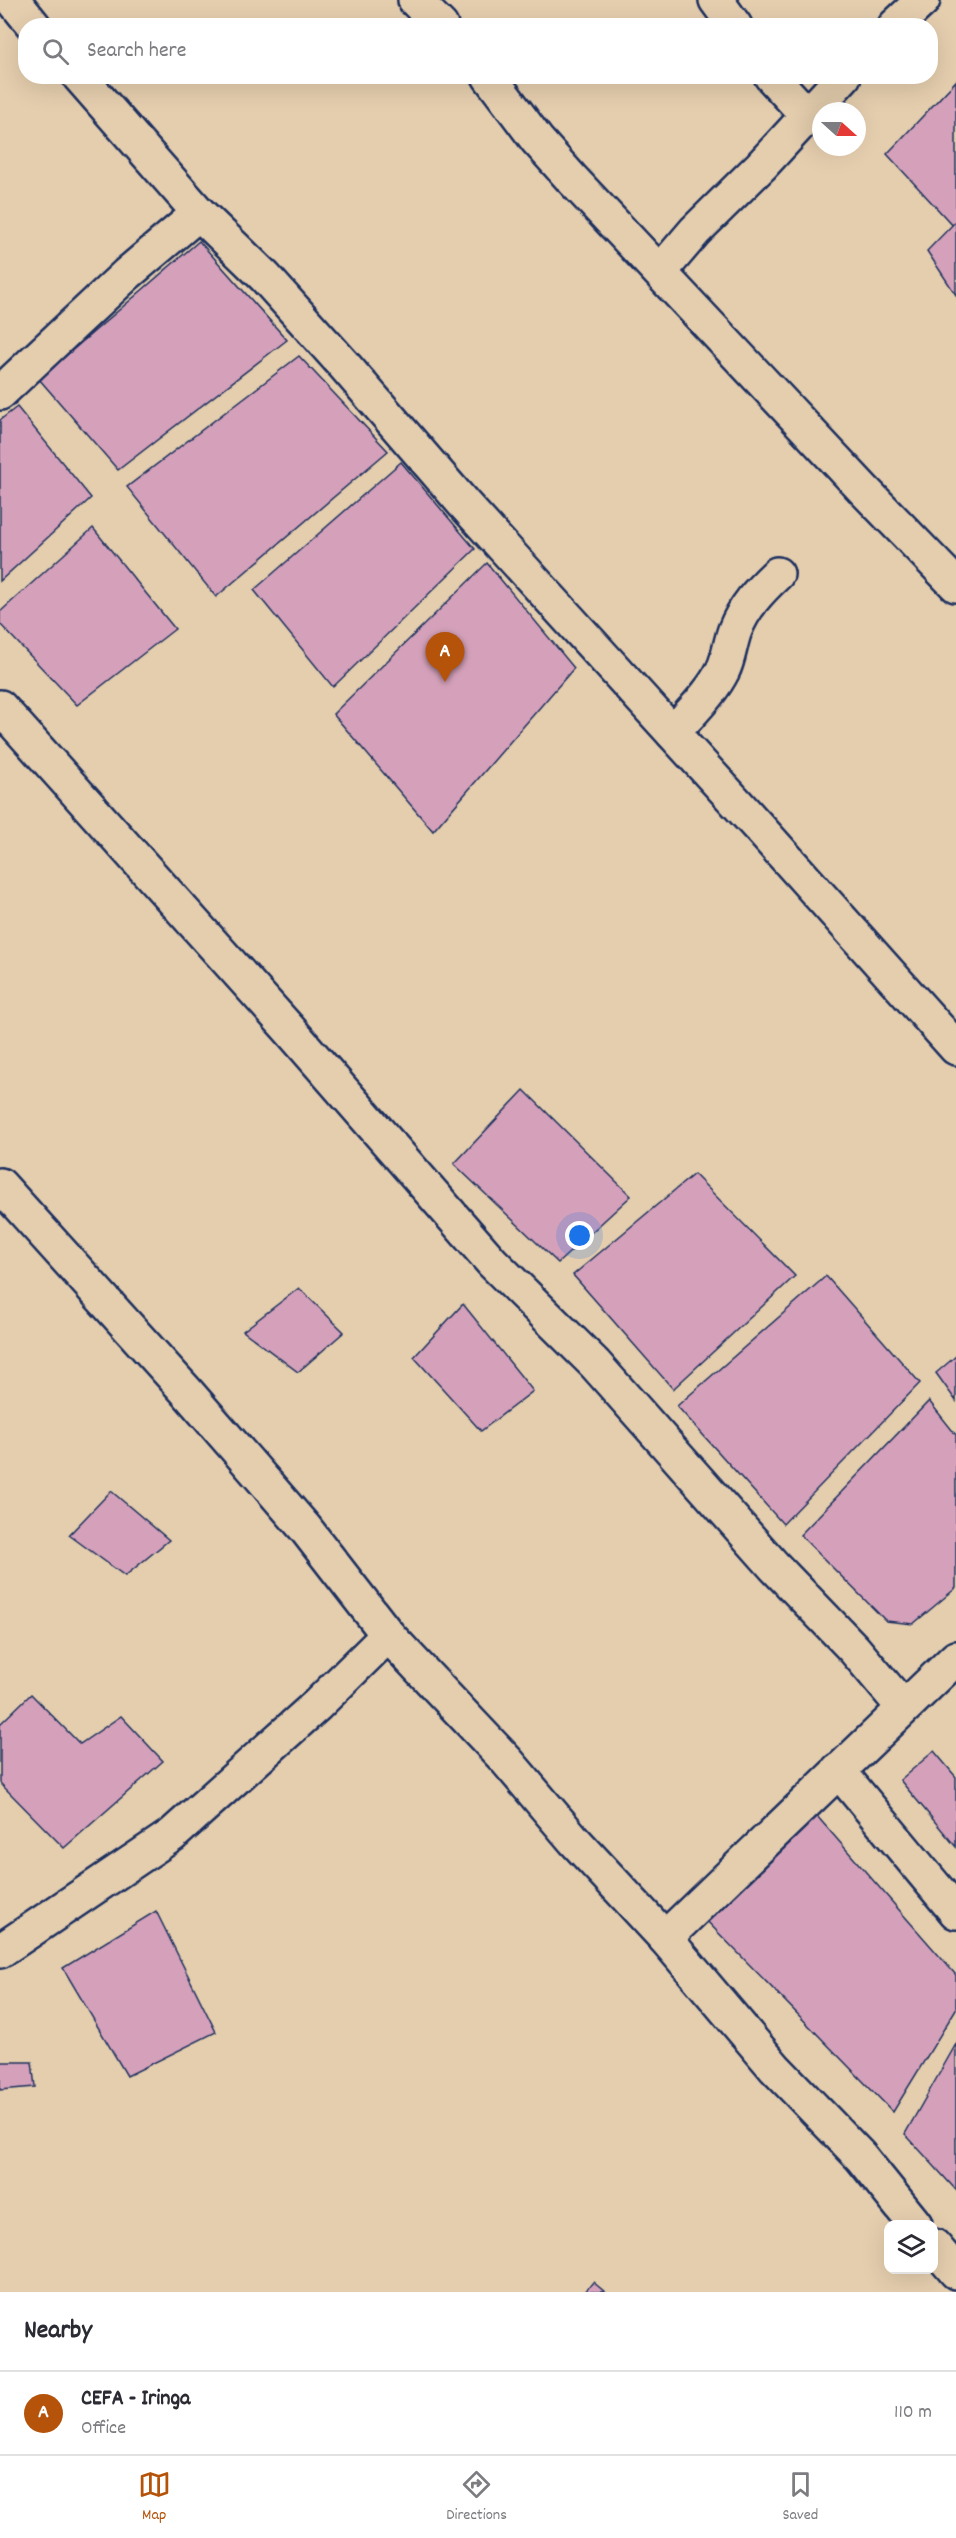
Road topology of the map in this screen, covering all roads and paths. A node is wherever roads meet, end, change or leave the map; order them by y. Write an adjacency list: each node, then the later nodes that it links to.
1 (13, 0): 5 (street)
2 (416, 0): 6 (street)
3 (716, 0): 7 (street)
4 (923, 0): 8 (street)
5 (28, 18)
6 (433, 18)
7 (729, 18)
8 (904, 18)
9 (87, 84): 14 (street)
10 (495, 84): 15 (street)
11 (778, 84): 13 (street)
12 (836, 84): 13 (street)
13 (807, 115): 15 (street)
14 (199, 213): 16 (street); 20 (street)
15 (660, 272): 18 (street)
16 (0, 393)
17 (777, 574): 20 (street)
18 (956, 585)
19 (0, 706): 25 (street)
20 (673, 733): 21 (street)
21 (956, 1048)
22 (0, 1185): 23 (street)
23 (388, 1635): 28 (street); 29 (street)
24 (956, 1658): 25 (street)
25 (903, 1707): 26 (street)
26 (838, 1770): 27 (street); 28 (street)
27 (956, 1912)
28 (665, 1938): 30 (street)
29 (0, 1951)
30 (912, 2220)
31 (938, 2252): 32 (street)
32 (956, 2272)

